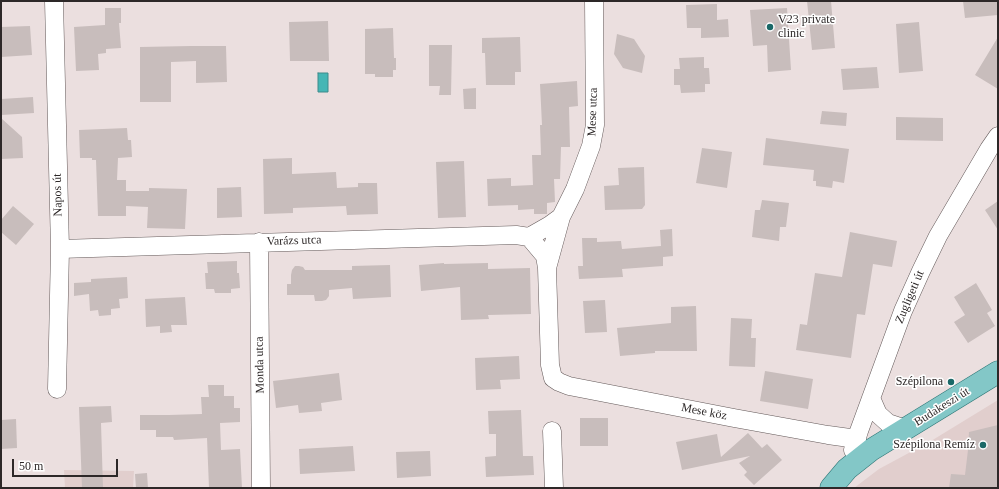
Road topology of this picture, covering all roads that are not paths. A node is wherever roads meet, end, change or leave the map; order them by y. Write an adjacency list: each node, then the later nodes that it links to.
1 (54, 1): 7 (street, Napos út)
2 (594, 1): 4 (street, Mese utca)
3 (998, 136): 12 (street, Zugligeti út)
4 (561, 217): 5 (street, Mese utca); 8 (street, Mese utca)
5 (529, 237): 6 (street, Varázs utca); 8 (street, Mese utca)
6 (259, 242): 7 (street, Varázs utca); 17 (street, Monda utca)
7 (60, 249): 11 (street, Napos út)
8 (547, 268): 10 (street, Mese utca)
9 (998, 372): 13 (main road, Budakeszi út)
10 (553, 378): 15 (street, Mese köz)
11 (57, 389)
12 (871, 398): 13 (street); 15 (street, Zugligeti út)
13 (906, 429): 16 (main road, Budakeszi út)
14 (552, 431): 18 (street)
15 (857, 439): 16 (street, Zugligeti út)
16 (847, 470): 19 (main road, Budakeszi út)
17 (261, 488)
18 (554, 488)
19 (831, 488)

